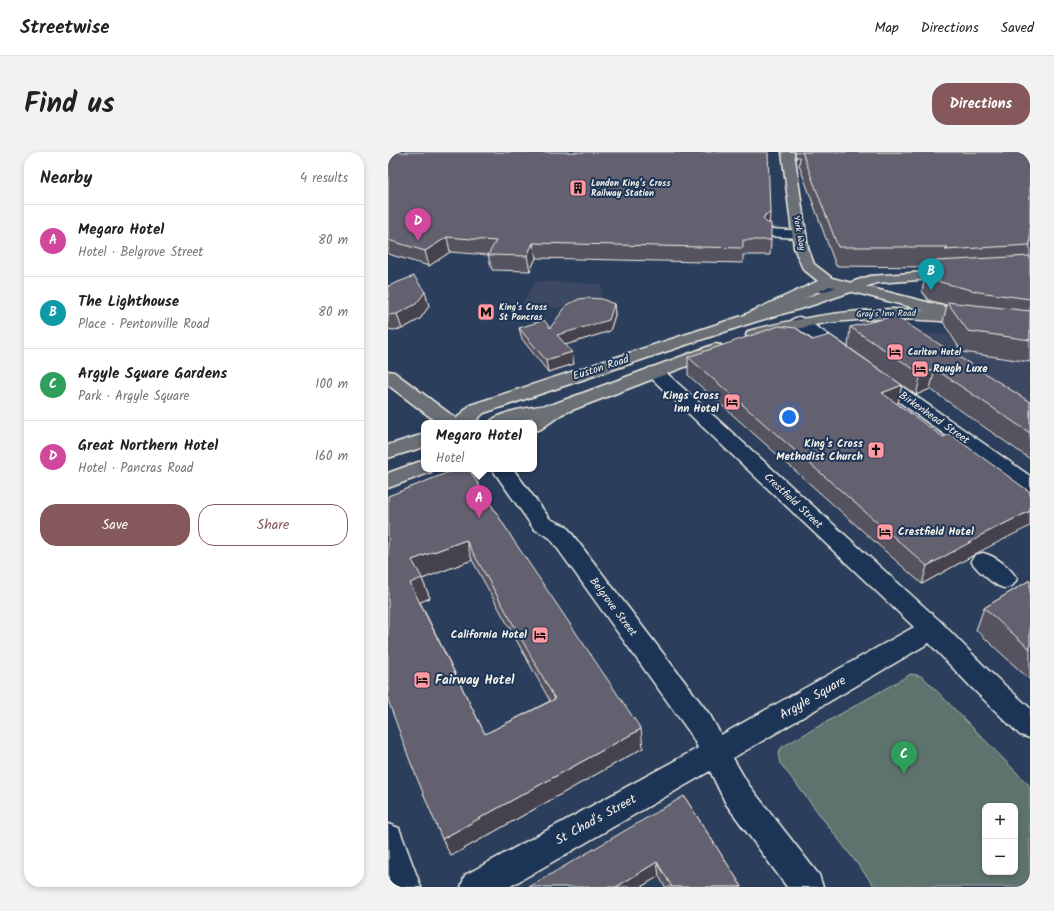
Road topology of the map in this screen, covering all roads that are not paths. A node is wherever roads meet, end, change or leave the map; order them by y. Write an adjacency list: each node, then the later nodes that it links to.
1 (788, 156): 2 (street); 4 (main road, York Way)
2 (802, 161)
3 (771, 233): 4 (street)
4 (799, 234): 6 (main road, York Way)
5 (966, 273): 7 (main road)
6 (822, 284): 7 (street); 9 (main road)
7 (845, 289): 8 (main road, Gray's Inn Road); 9 (main road)
8 (972, 318): 10 (main road, Gray's Inn Road); 11 (main road, Gray's Inn Road)
9 (745, 320): 16 (main road, Euston Road)
10 (799, 322): 12 (main road, Euston Road); 24 (street, Birkenhead Street)
11 (1030, 326)
12 (655, 372): 14 (main road, Euston Road); 27 (street, Crestfield Street)
13 (388, 376): 15 (main road)
14 (555, 410): 17 (main road); 18 (main road, Euston Road)
15 (446, 420)
16 (465, 420)
17 (507, 420)
18 (537, 423)
19 (421, 441): 20 (main road)
20 (388, 452)
21 (421, 468): 23 (main road)
22 (504, 472): 29 (street, Belgrove Street)
23 (388, 481)
24 (1030, 486)
25 (983, 561): 26 (street)
26 (1005, 579)
27 (932, 629): 28 (street); 29 (street, Argyle Square)
28 (1030, 726)
29 (715, 753): 32 (street, St Chad's Street); 33 (street)
30 (388, 839): 31 (street)
31 (405, 887)
32 (477, 887)
33 (807, 887)

